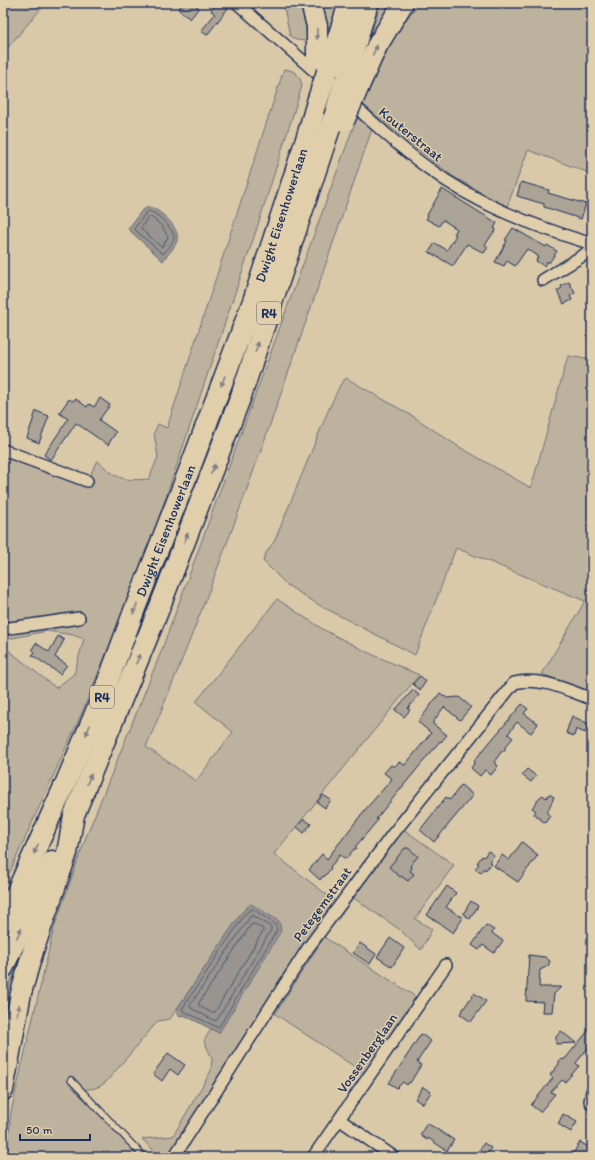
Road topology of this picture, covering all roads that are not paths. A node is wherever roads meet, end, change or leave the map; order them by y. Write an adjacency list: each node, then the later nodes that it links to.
1 (237, 3): 8 (street, Kouterstraat)
2 (311, 3): 6 (highway, one-way to 6)
3 (349, 3): 6 (highway)
4 (368, 3): 7 (highway, R4)
5 (403, 3): 7 (highway, one-way to 5)
6 (322, 68): 17 (highway, Dwight Eisenhowerlaan / R4, one-way to 17)
7 (351, 85): 16 (highway, Dwight Eisenhowerlaan / R4, one-way to 7, bridge)
8 (592, 244)
9 (592, 250): 10 (street)
10 (543, 280)
11 (3, 450): 12 (street)
12 (87, 480)
13 (78, 618): 14 (street)
14 (3, 629)
15 (592, 698): 26 (street, Petegemstraat)
16 (74, 815): 19 (highway, R4, one-way to 16); 21 (highway, one-way to 16)
17 (3, 922)
18 (446, 965): 24 (street, Vossenberglaan)
19 (3, 968)
20 (71, 1080): 25 (lane)
21 (3, 1090)
22 (592, 1090): 23 (street)
23 (592, 1104)
24 (340, 1120): 27 (street, Vossenberglaan); 28 (street)
25 (144, 1157)
26 (174, 1157)
27 (313, 1157)
28 (394, 1157)

